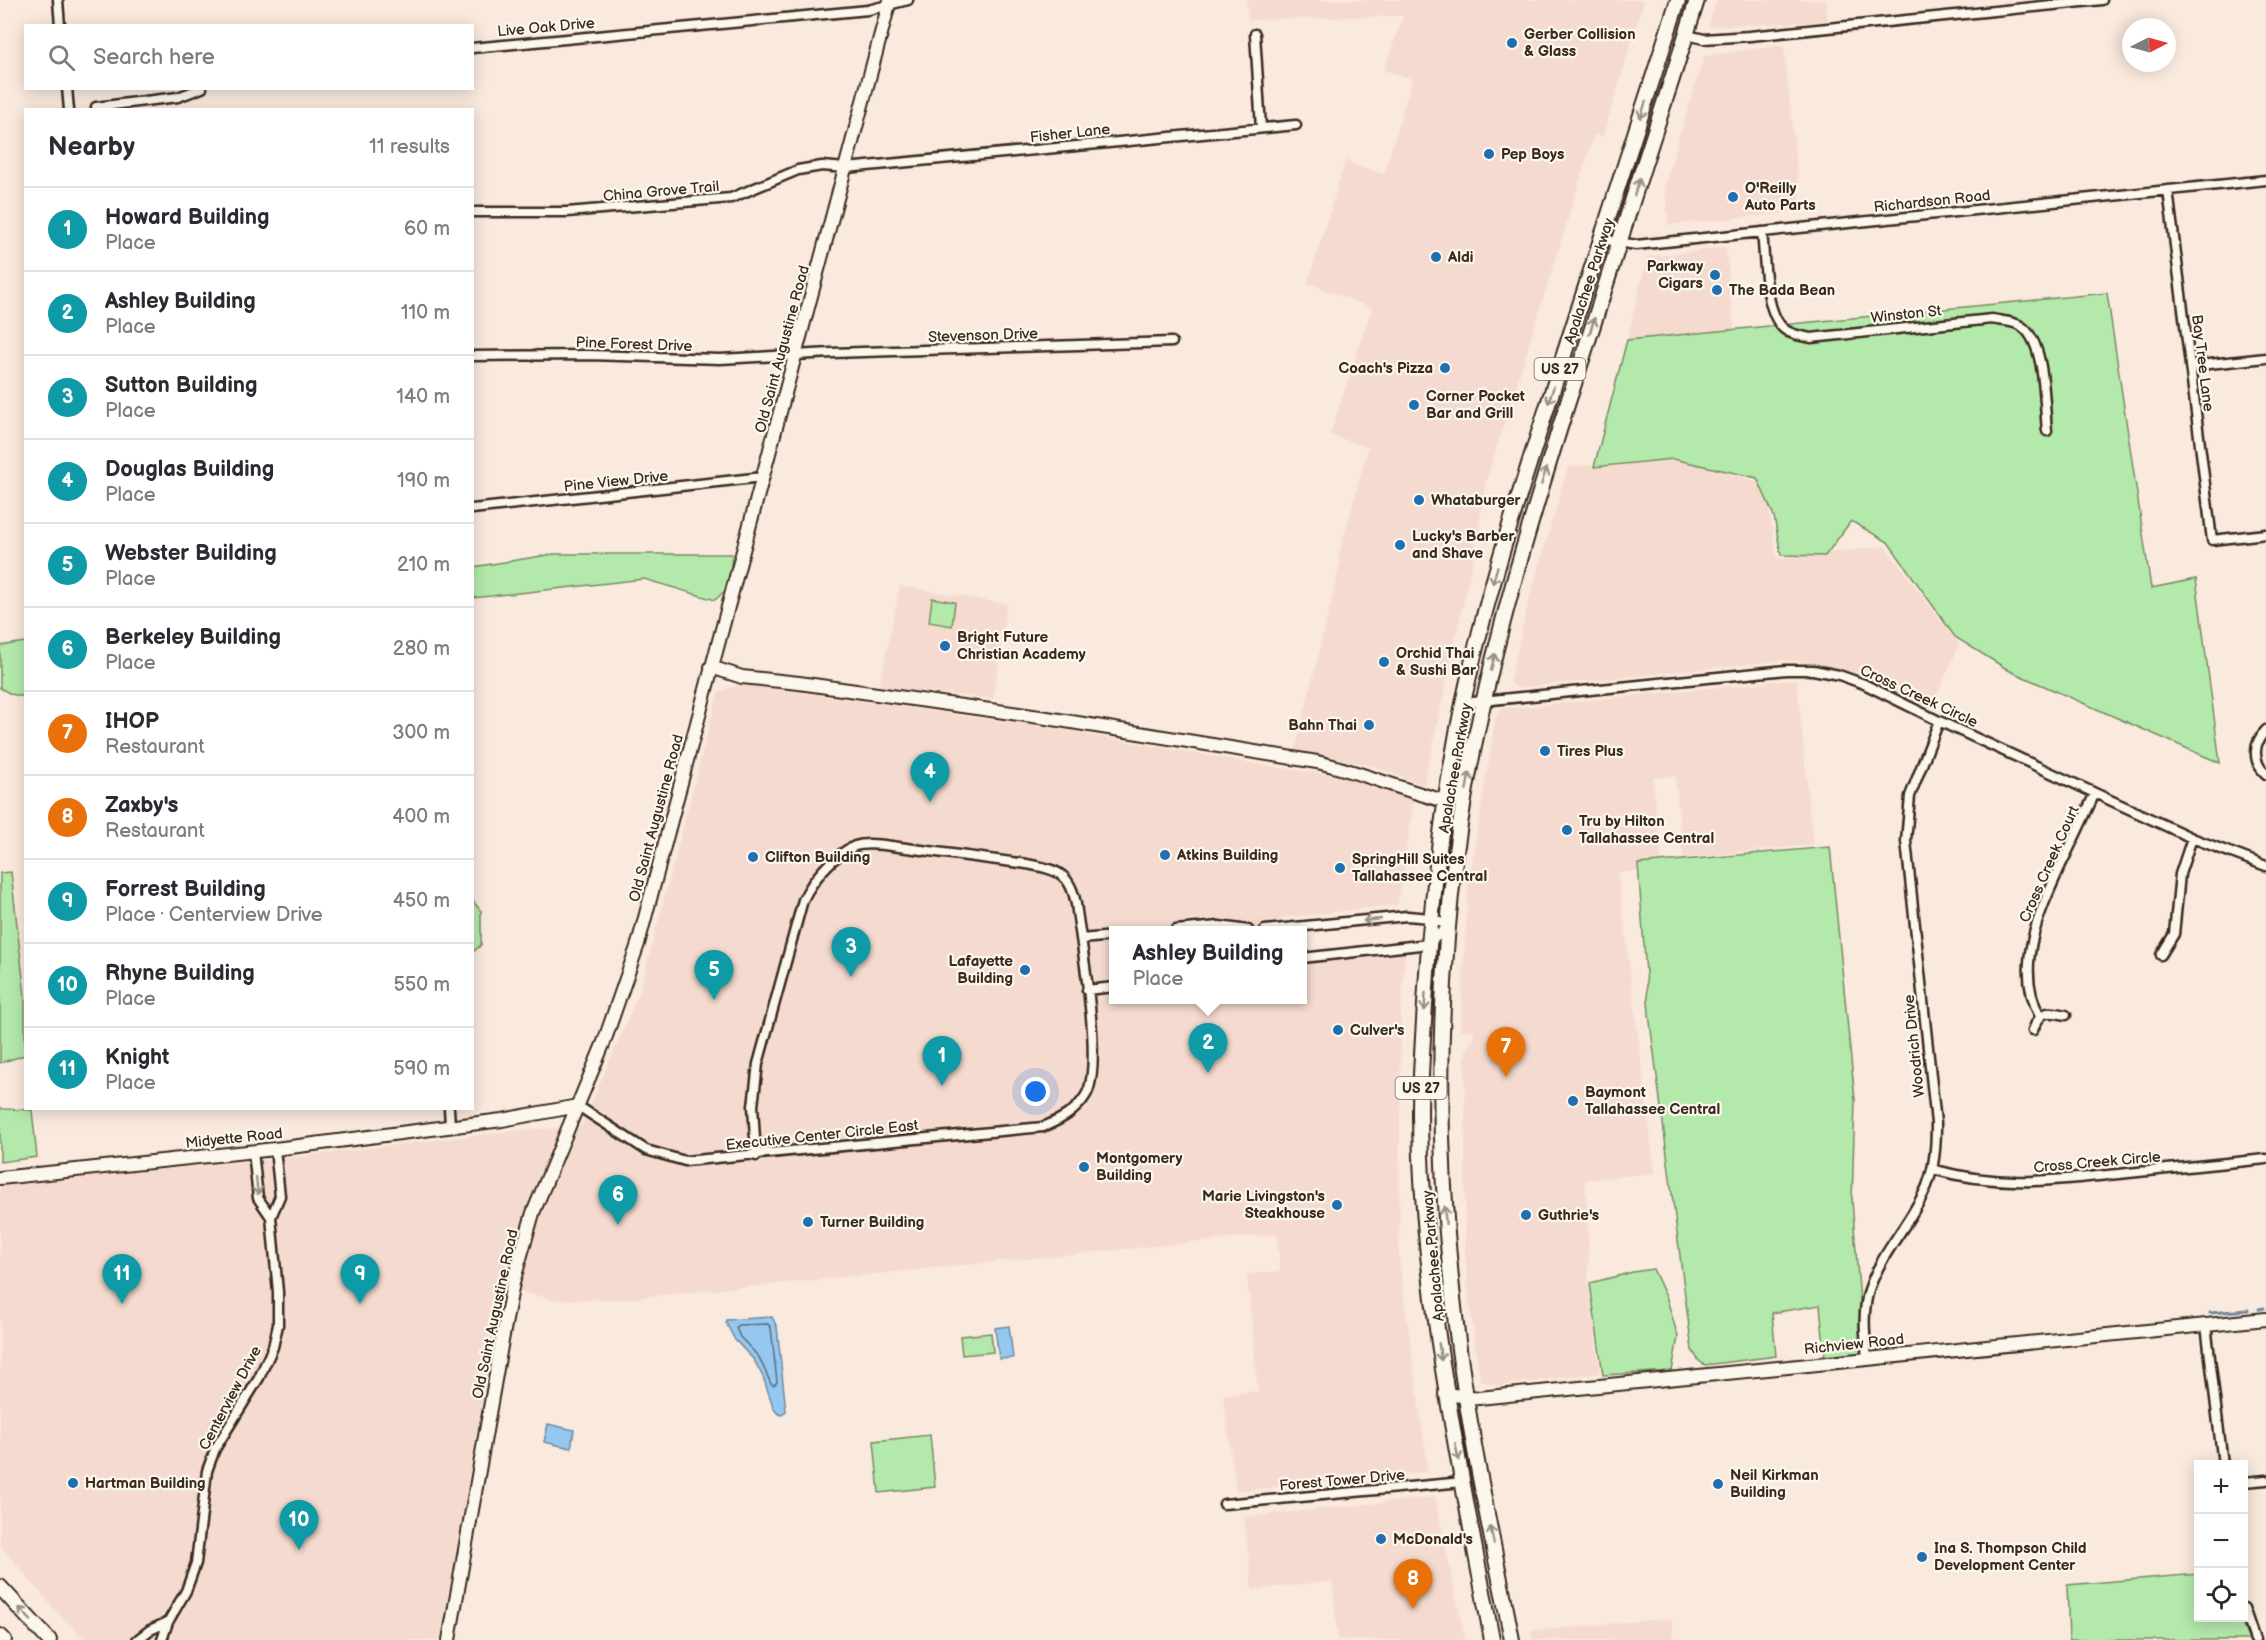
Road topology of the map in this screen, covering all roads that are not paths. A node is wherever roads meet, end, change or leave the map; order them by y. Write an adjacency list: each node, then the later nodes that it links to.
1 (58, 0): 7 (street)
2 (909, 0): 5 (street, Live Oak Drive)
3 (1697, 0): 9 (main road, Apalachee Parkway / US 27)
4 (2102, 0): 9 (street)
5 (889, 2): 10 (street, Live Oak Drive); 17 (street, Old Saint Augustine Road)
6 (1676, 5): 9 (main road); 22 (main road, Apalachee Parkway / US 27, one-way to 22)
7 (60, 24)
8 (1255, 34): 16 (street)
9 (1687, 35): 23 (main road, Apalachee Parkway / US 27, one-way to 9)
10 (474, 48)
11 (67, 90): 14 (street)
12 (197, 90): 13 (street)
13 (96, 107)
14 (69, 108)
15 (1296, 124): 16 (street, Fisher Lane)
16 (1261, 128): 17 (street, Fisher Lane)
17 (846, 168): 20 (street, China Grove Trail); 26 (street, Old Saint Augustine Road)
18 (2266, 180): 19 (street, Richardson Road)
19 (2168, 190): 21 (street, Richardson Road); 28 (street, Bay Tree Lane)
20 (474, 212)
21 (1762, 232): 23 (street, Richardson Road); 29 (street, Winston St)
22 (1601, 239): 23 (street, Richardson Road); 35 (main road, Apalachee Parkway / US 27, one-way to 35)
23 (1619, 242): 34 (main road, Apalachee Parkway / US 27, one-way to 23)
24 (1172, 342): 26 (street, Stevenson Drive)
25 (474, 356): 26 (street, Pine Forest Drive)
26 (796, 356): 30 (street, Old Saint Augustine Road)
27 (2266, 358): 28 (street)
28 (2190, 366): 32 (street, Bay Tree Lane)
29 (2047, 431)
30 (763, 477): 31 (street, Pine View Drive); 33 (street, Old Saint Augustine Road)
31 (474, 509)
32 (2266, 534)
33 (711, 667): 40 (street); 56 (street, Old Saint Augustine Road)
34 (1484, 701): 35 (street, Cross Creek Circle); 36 (street, Cross Creek Circle); 45 (main road, Apalachee Parkway / US 27, one-way to 34)
35 (1463, 703): 40 (main road, Apalachee Parkway / US 27)
36 (1940, 721): 39 (street, Cross Creek Circle); 64 (street, Woodrich Drive)
37 (2266, 730): 38 (street)
38 (2266, 774)
39 (2095, 793): 41 (street, Cross Creek Circle); 54 (street, Cross Creek Court)
40 (1445, 801): 43 (main road, Apalachee Parkway / US 27)
41 (2192, 838): 42 (street, Cross Creek Circle); 49 (street)
42 (2266, 866)
43 (1431, 918): 44 (street, one-way to 44); 45 (street); 48 (main road, Apalachee Parkway / US 27)
44 (1306, 926)
45 (1448, 926): 48 (street); 66 (main road, Apalachee Parkway / US 27)
46 (1109, 936): 47 (street)
47 (1081, 939): 52 (street); 62 (street)
48 (1428, 944): 50 (street); 59 (main road, Apalachee Parkway / US 27, one-way to 59)
49 (2161, 955)
50 (1307, 957)
51 (1109, 987): 52 (street)
52 (1087, 990): 62 (street, Executive Center Circle East)
53 (2066, 1015): 54 (street)
54 (2040, 1016): 55 (street)
55 (2033, 1030)
56 (578, 1106): 58 (street, Midyette Road); 62 (street, Executive Center Circle East); 87 (street, Old Saint Augustine Road)
57 (448, 1110): 58 (street)
58 (450, 1126): 60 (street, Midyette Road)
59 (1422, 1143): 66 (main road); 71 (main road, Apalachee Parkway / US 27, one-way to 71)
60 (275, 1149): 61 (street, Midyette Road); 67 (street, Centerview Drive)
61 (253, 1151): 65 (street, Midyette Road); 67 (street, Centerview Drive, one-way to 67)
62 (756, 1156)
63 (2266, 1159): 64 (street, Cross Creek Circle)
64 (1932, 1169): 70 (street, Woodrich Drive)
65 (0, 1178)
66 (1443, 1180): 72 (main road, Apalachee Parkway / US 27, one-way to 66)
67 (271, 1217): 80 (street, Centerview Drive)
68 (2266, 1319): 69 (street, Richview Road)
69 (2206, 1325): 70 (street, Richview Road); 73 (street)
70 (1867, 1358): 72 (street, Richview Road)
71 (1445, 1394): 72 (street, Richview Road); 75 (main road, Apalachee Parkway / US 27, one-way to 75)
72 (1466, 1396): 82 (main road, Apalachee Parkway / US 27, one-way to 72)
73 (2223, 1460)
74 (2266, 1480): 76 (street)
75 (1464, 1482): 77 (street, Forest Tower Drive); 88 (main road, Apalachee Parkway / US 27)
76 (2248, 1482)
77 (1224, 1504)
78 (0, 1587): 84 (main road, one-way to 78)
79 (2248, 1620): 89 (street)
80 (168, 1622): 85 (street); 86 (street, Centerview Drive)
81 (0, 1636): 83 (main road)
82 (1508, 1636)
83 (4, 1640)
84 (50, 1640)
85 (137, 1640)
86 (162, 1640)
87 (449, 1640)
88 (1492, 1640)
89 (2255, 1640)

